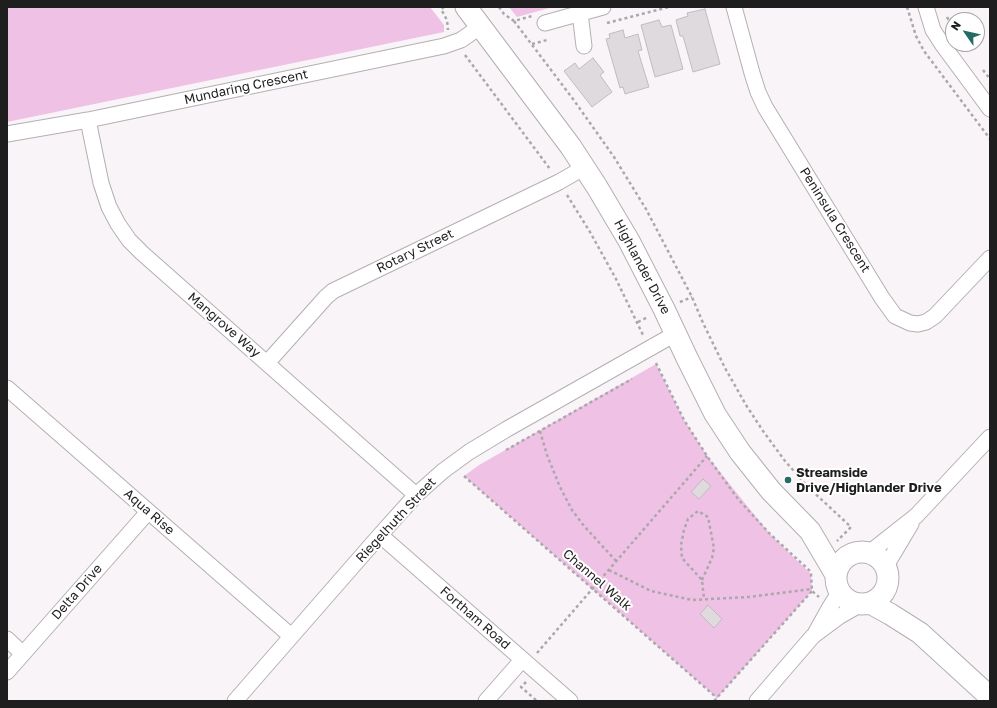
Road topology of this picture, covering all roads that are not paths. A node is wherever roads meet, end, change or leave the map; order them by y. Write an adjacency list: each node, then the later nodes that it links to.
1 (466, 7): 7 (street, Highlander Drive)
2 (603, 7): 5 (street)
3 (734, 7): 13 (street, Peninsula Crescent)
4 (926, 7): 9 (street)
5 (580, 13): 6 (street); 8 (street)
6 (541, 18)
7 (481, 26): 10 (street, Mundaring Crescent); 12 (street, Highlander Drive)
8 (584, 46)
9 (990, 109)
10 (88, 120): 11 (street, Mundaring Crescent); 15 (street, Mangrove Way)
11 (7, 134)
12 (585, 167): 14 (street, Highlander Drive); 15 (street, Rotary Street)
13 (990, 258)
14 (675, 334): 18 (street, Riegelhuth Street); 21 (street, Highlander Drive)
15 (267, 363): 18 (street, Mangrove Way)
16 (7, 388): 19 (street, Aqua Rise)
17 (990, 437): 20 (street)
18 (416, 495): 22 (street, Riegelhuth Street)
19 (148, 512): 28 (street, Aqua Rise); 31 (street, Delta Drive)
20 (916, 516): 23 (street); 24 (street)
21 (810, 531): 23 (street, Highlander Drive); 25 (street, Highlander Drive)
22 (380, 535): 28 (street, Riegelhuth Street); 32 (street, Fortham Road)
23 (860, 553): 24 (street); 25 (street)
24 (886, 576): 26 (street); 27 (street)
25 (835, 591): 26 (street); 29 (street)
26 (865, 604): 27 (street); 29 (street)
27 (920, 633): 34 (street)
28 (291, 636): 35 (street, Riegelhuth Street)
29 (813, 636): 38 (street)
30 (7, 639): 31 (street)
31 (23, 654): 33 (street, Delta Drive)
32 (522, 660): 36 (street); 37 (street, Fortham Road)
33 (7, 672)
34 (990, 697)
35 (234, 701)
36 (486, 701)
37 (570, 701)
38 (758, 701)

